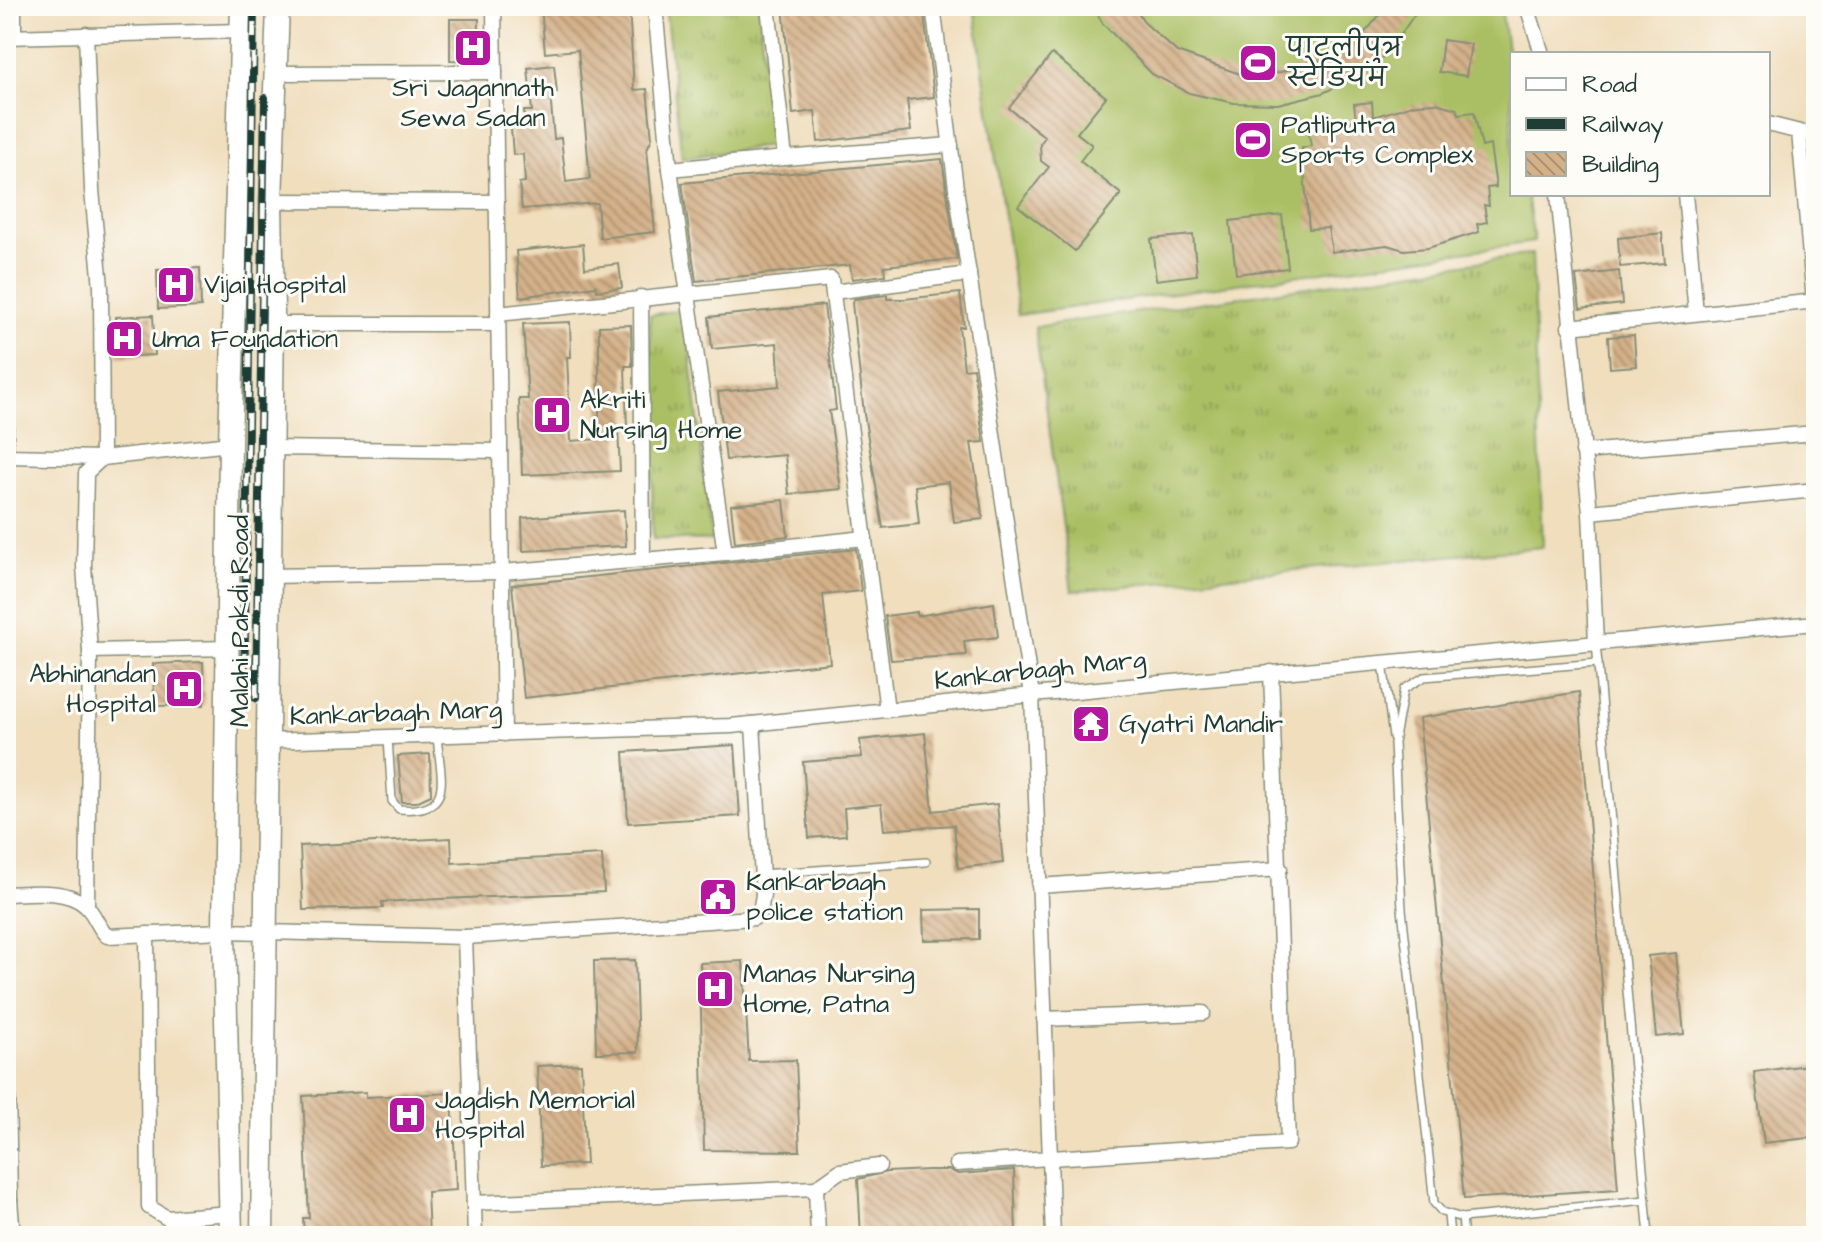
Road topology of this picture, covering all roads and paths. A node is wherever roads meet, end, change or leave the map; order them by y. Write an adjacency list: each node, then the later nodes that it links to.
1 (14, 6): 11 (street)
2 (242, 6): 9 (main road)
3 (278, 6): 14 (main road, Malahi Pakdi Road)
4 (494, 6): 13 (street)
5 (655, 6): 20 (street)
6 (768, 6): 19 (street)
7 (933, 6): 18 (street)
8 (1527, 6): 12 (street)
9 (242, 31): 10 (street); 37 (main road)
10 (86, 34): 11 (street); 43 (street)
11 (10, 37)
12 (1541, 52)
13 (495, 72): 14 (street); 24 (street)
14 (278, 73): 23 (main road, Malahi Pakdi Road)
15 (1770, 125): 16 (street)
16 (1799, 132): 17 (street); 29 (street)
17 (1816, 136)
18 (951, 145): 19 (street); 25 (street)
19 (785, 158): 20 (street)
20 (670, 169): 26 (street)
21 (1558, 196): 34 (street)
22 (1685, 196): 30 (street)
23 (271, 201): 24 (street); 33 (main road, Malahi Pakdi Road)
24 (497, 202): 31 (street)
25 (969, 274): 27 (street); 58 (street)
26 (688, 291): 27 (street); 28 (street); 47 (street)
27 (833, 292): 46 (street)
28 (641, 297): 31 (street); 48 (street)
29 (1815, 301): 30 (street)
30 (1696, 313): 34 (street)
31 (498, 319): 33 (street); 40 (street)
32 (6, 324): 35 (street)
33 (273, 324): 39 (main road, Malahi Pakdi Road)
34 (1569, 327): 41 (street)
35 (7, 347): 38 (street)
36 (1816, 433): 41 (street)
37 (230, 444): 43 (street); 53 (main road)
38 (6, 448)
39 (269, 448): 40 (street); 50 (main road, Malahi Pakdi Road)
40 (500, 451): 49 (street)
41 (1583, 452): 45 (street)
42 (6, 456): 43 (street)
43 (102, 458): 54 (street)
44 (1816, 490): 45 (street)
45 (1590, 512): 52 (street)
46 (865, 538): 47 (street); 59 (street)
47 (725, 553): 48 (street)
48 (643, 560): 49 (street)
49 (502, 572): 50 (street); 61 (street)
50 (268, 576): 64 (main road, Malahi Pakdi Road)
51 (1816, 623): 52 (street, Kankarbagh Marg)
52 (1596, 643): 55 (street, Kankarbagh Marg); 56 (lane)
53 (229, 648): 54 (street); 72 (main road)
54 (90, 651): 71 (street)
55 (1383, 663): 57 (street, Kankarbagh Marg); 65 (lane)
56 (1598, 663): 65 (lane); 85 (lane)
57 (1271, 672): 58 (street, Kankarbagh Marg); 67 (street)
58 (1032, 695): 59 (street, Kankarbagh Marg); 69 (street)
59 (887, 710): 60 (street, Kankarbagh Marg)
60 (753, 724): 61 (street, Kankarbagh Marg); 68 (street)
61 (504, 734): 62 (street, Kankarbagh Marg)
62 (437, 736): 63 (street, Kankarbagh Marg); 63 (lane)
63 (388, 738): 64 (street, Kankarbagh Marg)
64 (267, 741): 73 (main road, Malahi Pakdi Road)
65 (1394, 743): 88 (lane)
66 (926, 862): 68 (lane)
67 (1280, 869): 69 (street); 80 (street)
68 (761, 874): 75 (street)
69 (1039, 886): 78 (street)
70 (6, 894): 71 (street)
71 (87, 907): 74 (street)
72 (224, 931): 73 (street); 74 (street); 87 (main road)
73 (264, 933): 75 (street); 92 (main road, Malahi Pakdi Road)
74 (147, 934): 87 (street)
75 (465, 937): 86 (street)
76 (6, 980): 79 (street)
77 (1203, 1013): 78 (street)
78 (1044, 1019): 80 (street)
79 (6, 1028): 84 (street)
80 (1050, 1160): 81 (street); 95 (street)
81 (957, 1164)
82 (879, 1166): 83 (street)
83 (816, 1188): 86 (street); 94 (street)
84 (8, 1200): 90 (street)
85 (1646, 1200): 89 (lane); 98 (lane)
86 (474, 1203): 93 (street)
87 (230, 1213): 91 (main road)
88 (1448, 1215): 89 (lane); 96 (lane)
89 (1462, 1218): 97 (lane)
90 (13, 1236)
91 (231, 1236)
92 (262, 1236)
93 (475, 1236)
94 (818, 1236)
95 (1053, 1236)
96 (1450, 1236)
97 (1464, 1236)
98 (1649, 1236)

